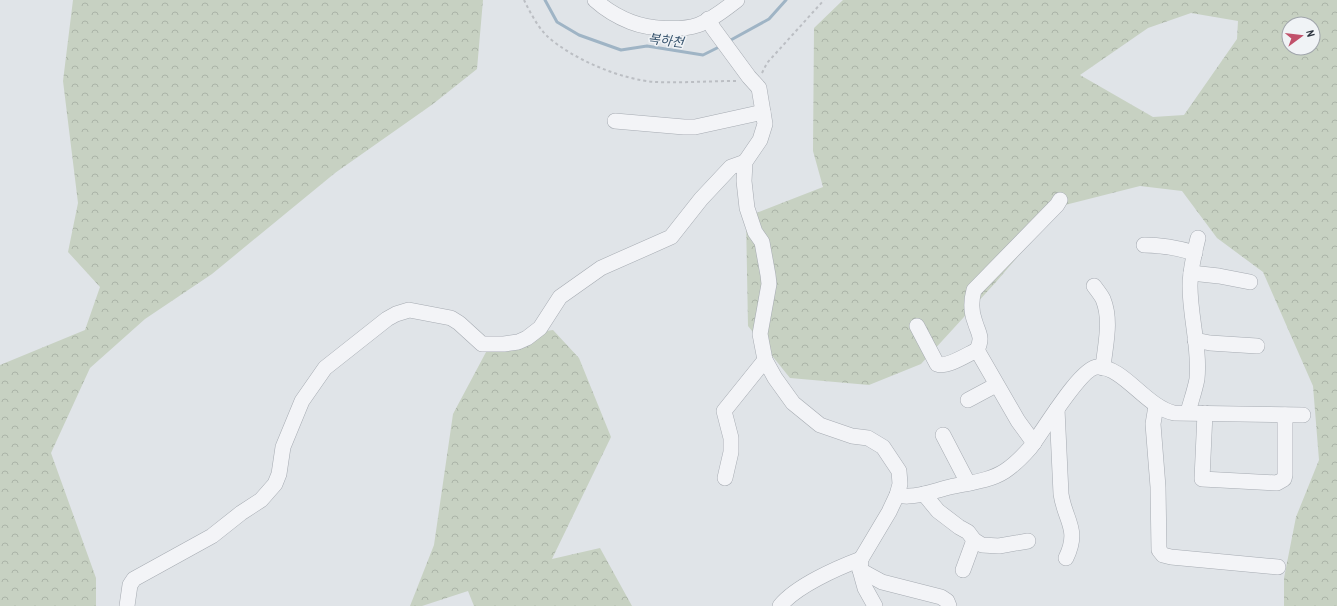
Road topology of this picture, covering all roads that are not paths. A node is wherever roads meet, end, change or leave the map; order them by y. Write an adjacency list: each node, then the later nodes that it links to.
1 (595, 0): 3 (street)
2 (736, 0): 3 (street)
3 (711, 23): 4 (street)
4 (763, 112): 5 (street); 6 (street)
5 (615, 121)
6 (745, 162): 18 (street); 40 (street)
7 (1060, 200): 17 (street)
8 (1198, 238): 10 (street)
9 (1144, 245): 10 (street)
10 (1195, 253): 11 (street)
11 (1191, 273): 12 (street); 15 (street)
12 (1250, 282)
13 (1094, 286): 19 (street)
14 (917, 326): 17 (street)
15 (1195, 340): 16 (street); 24 (street)
16 (1257, 346)
17 (977, 350): 20 (street)
18 (765, 360): 30 (street); 33 (street)
19 (1103, 368): 22 (street); 23 (street)
20 (996, 385): 21 (street); 29 (street)
21 (968, 400)
22 (1156, 406): 24 (street); 38 (street)
23 (1057, 409): 29 (street); 36 (street)
24 (1188, 412): 25 (street)
25 (1205, 413): 26 (street); 26 (street)
26 (1285, 415): 27 (street)
27 (1303, 415)
28 (943, 435): 31 (street)
29 (1034, 443): 31 (street)
30 (726, 478)
31 (968, 483): 32 (street)
32 (924, 494): 33 (street); 34 (street)
33 (897, 495): 37 (street)
34 (974, 540): 35 (street); 39 (street)
35 (1028, 541)
36 (1066, 558)
37 (861, 564): 41 (street); 42 (street); 43 (street)
38 (1278, 567)
39 (963, 570)
40 (127, 606)
41 (780, 606)
42 (875, 606)
43 (949, 606)

